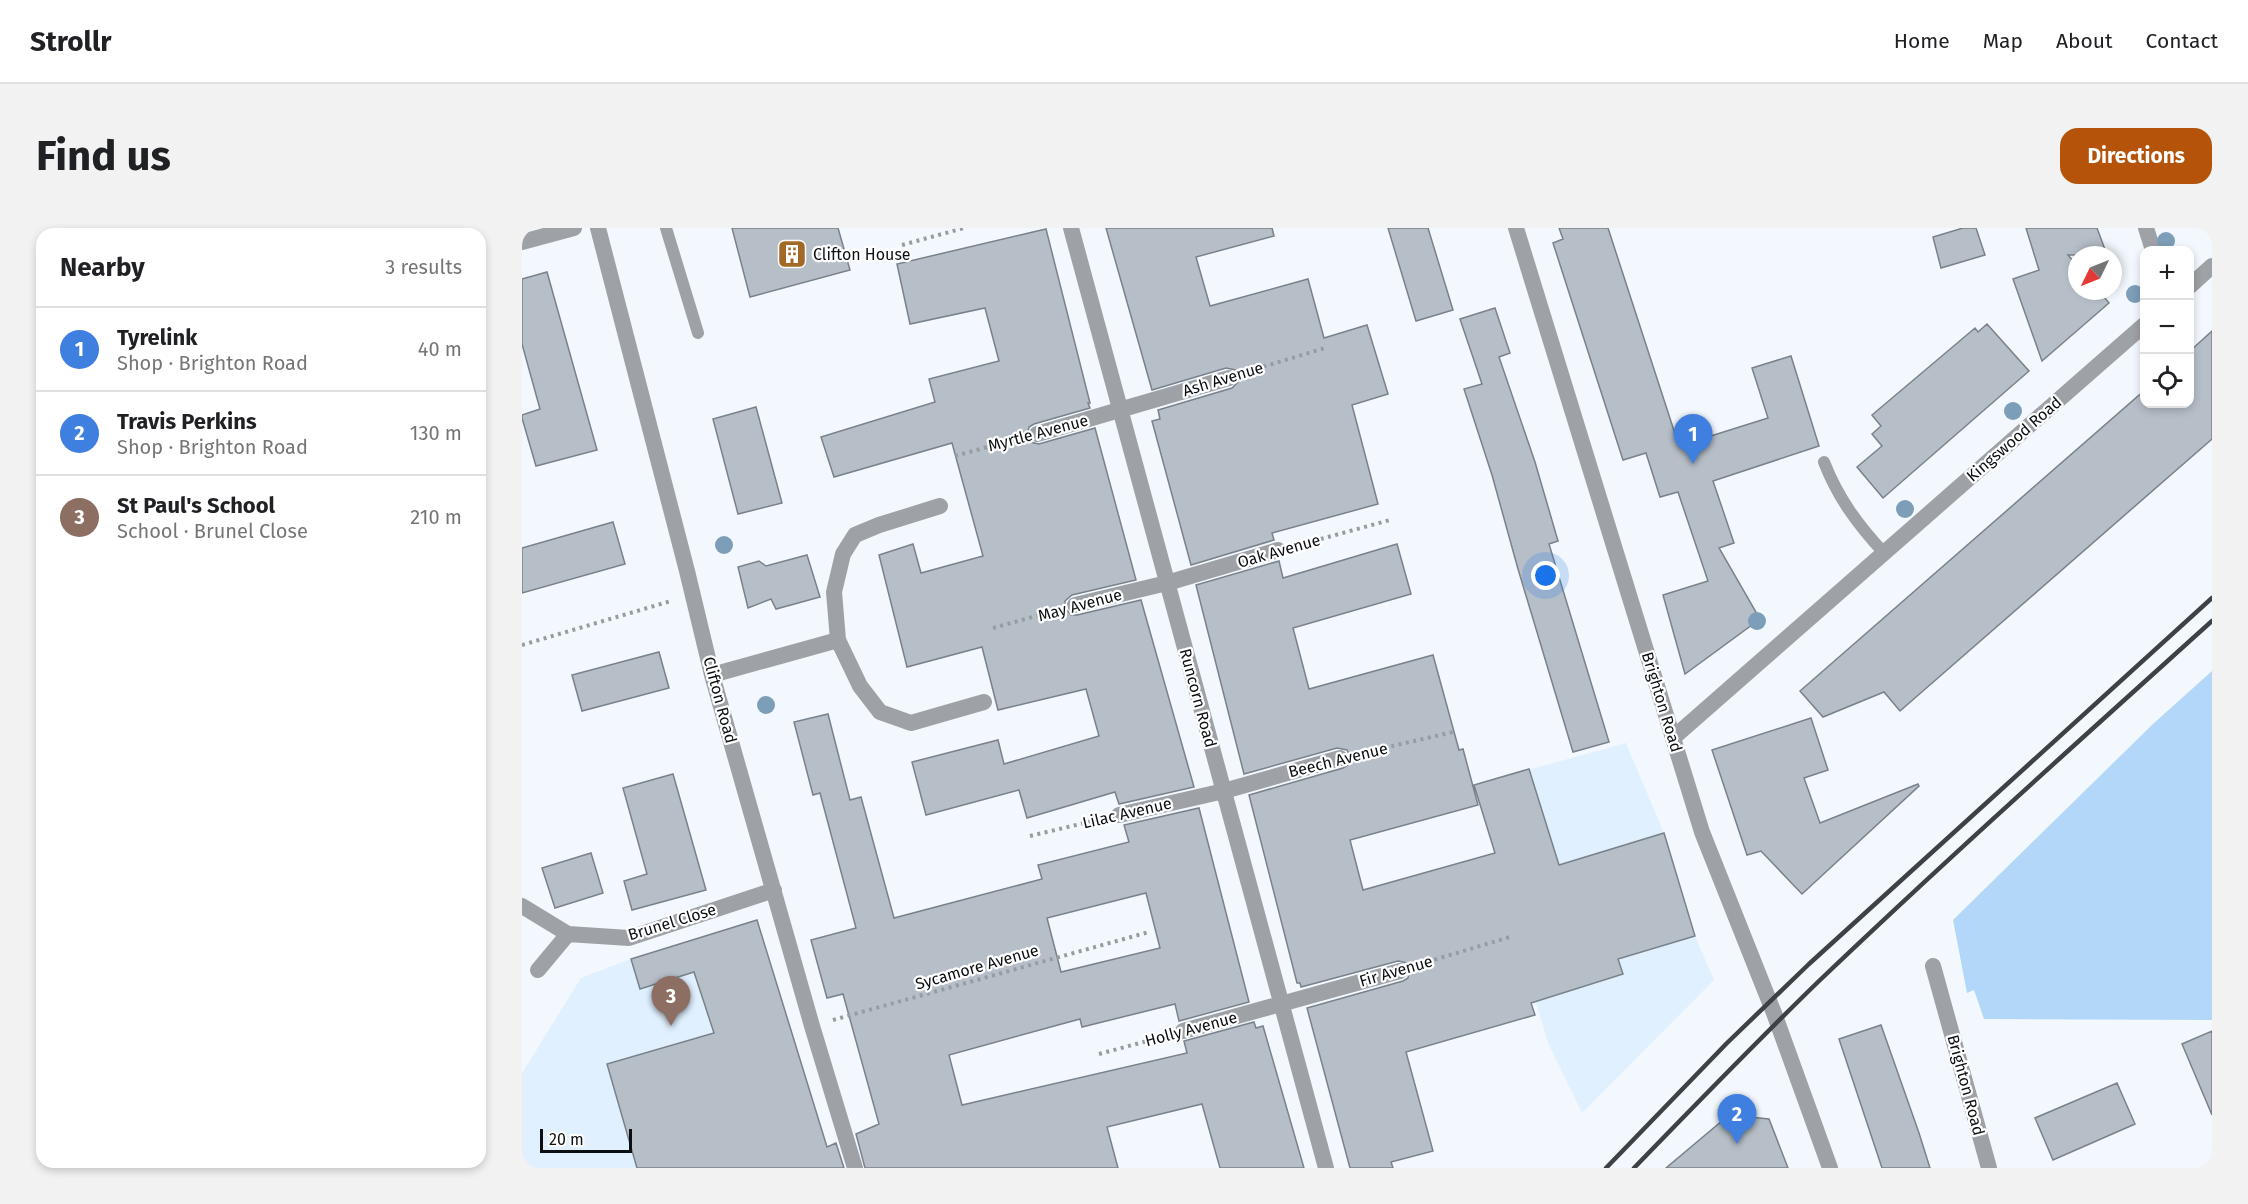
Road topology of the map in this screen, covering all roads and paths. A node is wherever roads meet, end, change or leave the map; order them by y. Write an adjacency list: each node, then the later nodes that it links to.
1 (574, 228): 8 (street)
2 (598, 228): 26 (street, Clifton Road)
3 (666, 228): 14 (lane)
4 (964, 228): 9 (path)
5 (1071, 228): 17 (street, Runcorn Road)
6 (1516, 228): 34 (street, Brighton Road)
7 (2146, 228): 10 (street)
8 (522, 242)
9 (902, 245)
10 (2152, 246)
11 (2212, 266): 12 (street)
12 (2194, 282)
13 (2140, 329): 24 (street, Kingswood Road)
14 (698, 333)
15 (1325, 348): 16 (path, Ash Avenue)
16 (1229, 378): 17 (street, Ash Avenue)
17 (1121, 411): 18 (street, Myrtle Avenue); 25 (street, Runcorn Road)
18 (1037, 434): 19 (path, Myrtle Avenue)
19 (955, 456)
20 (1824, 462): 24 (lane)
21 (940, 506): 29 (street)
22 (1390, 519): 23 (path, Oak Avenue)
23 (1278, 550): 25 (street, Oak Avenue)
24 (1884, 553): 34 (street, Kingswood Road)
25 (1167, 583): 27 (street, May Avenue); 36 (street, Runcorn Road)
26 (693, 595): 30 (path); 31 (street, Clifton Road)
27 (1075, 605): 28 (path, May Avenue)
28 (993, 628)
29 (838, 640): 31 (street); 32 (street)
30 (522, 645)
31 (712, 675): 39 (street, Clifton Road)
32 (984, 702)
33 (1453, 732): 35 (path, Beech Avenue)
34 (1673, 738): 53 (street, Brighton Road)
35 (1340, 758): 36 (street, Beech Avenue)
36 (1224, 791): 37 (street, Lilac Avenue); 47 (street, Runcorn Road)
37 (1119, 815): 38 (path, Lilac Avenue)
38 (1030, 836)
39 (774, 890): 42 (street, Brunel Close); 48 (street, Clifton Road)
40 (522, 906): 42 (street, Brunel Close)
41 (1149, 932): 48 (path, Sycamore Avenue)
42 (567, 934): 45 (street)
43 (1510, 937): 46 (path, Fir Avenue)
44 (1934, 966): 54 (street, Brighton Road)
45 (538, 970)
46 (1400, 971): 47 (street, Fir Avenue)
47 (1282, 1004): 49 (street, Holly Avenue); 52 (street, Runcorn Road)
48 (812, 1026): 51 (street, Clifton Road)
49 (1182, 1031): 50 (path, Holly Avenue)
50 (1100, 1054)
51 (855, 1168)
52 (1326, 1168)
53 (1830, 1168)
54 (1989, 1168)

